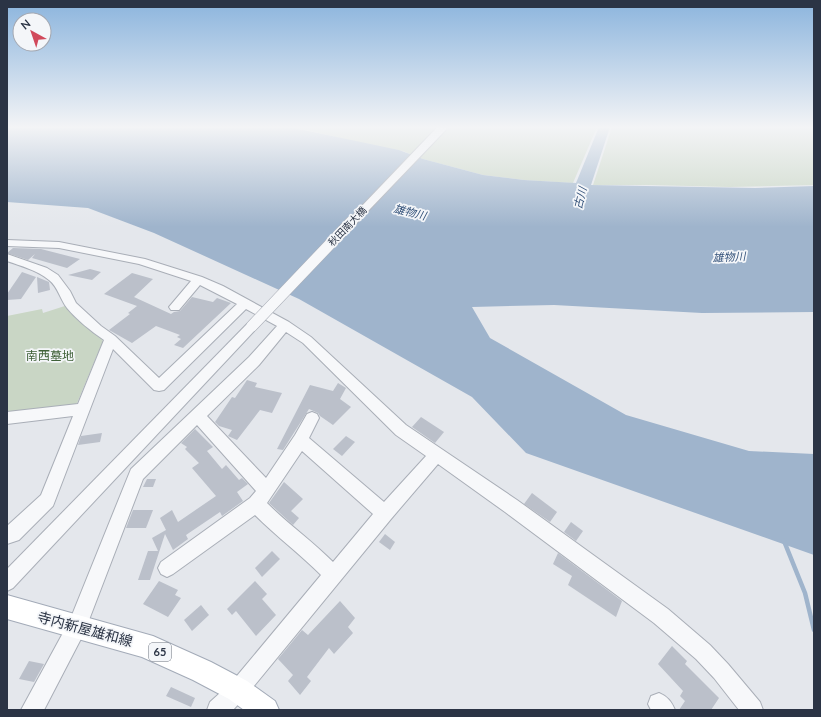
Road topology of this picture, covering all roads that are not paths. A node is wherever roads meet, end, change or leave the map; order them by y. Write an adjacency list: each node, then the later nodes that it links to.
1 (411, 160): 21 (street, 秋田南大橋, bridge)
2 (10, 246): 4 (street)
3 (7, 257): 8 (street)
4 (198, 280): 5 (street); 6 (street)
5 (245, 303): 7 (street); 8 (street)
6 (175, 307)
7 (285, 325): 10 (street); 14 (street)
8 (111, 339): 9 (street)
9 (83, 409): 11 (street); 18 (street)
10 (198, 416): 15 (street); 23 (street)
11 (7, 418)
12 (312, 418): 13 (street)
13 (300, 440): 15 (street); 17 (street)
14 (437, 454): 17 (street); 28 (street)
15 (267, 491): 16 (street)
16 (256, 504): 19 (street); 20 (street)
17 (385, 514): 20 (street)
18 (7, 535)
19 (167, 568)
20 (334, 574): 24 (street)
21 (7, 582)
22 (7, 607): 23 (main road, 寺内新屋雄和線 / 65)
23 (77, 626): 24 (main road, 寺内新屋雄和線 / 65); 25 (street)
24 (238, 690): 26 (street); 27 (main road, 寺内新屋雄和線 / 65)
25 (32, 710)
26 (218, 710)
27 (266, 710)
28 (752, 710)

